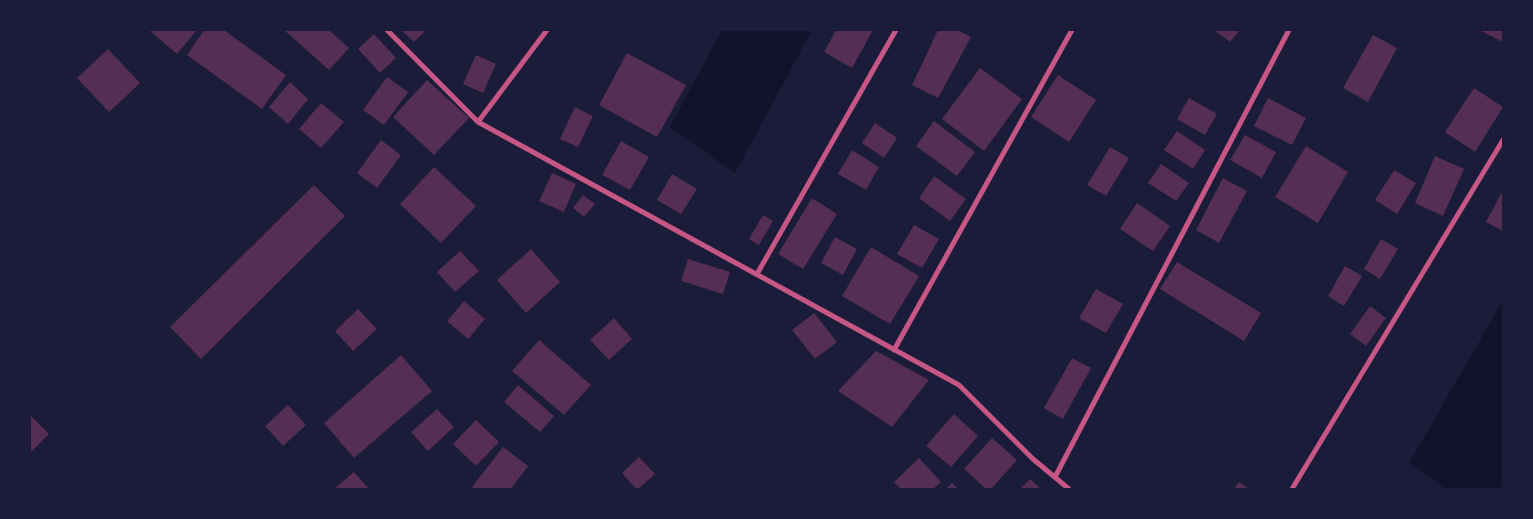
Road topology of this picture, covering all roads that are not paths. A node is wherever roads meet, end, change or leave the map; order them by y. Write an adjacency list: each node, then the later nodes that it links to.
1 (387, 30): 6 (street)
2 (547, 30): 6 (street)
3 (896, 30): 8 (street)
4 (1072, 30): 9 (street)
5 (1289, 30): 10 (street)
6 (478, 122): 8 (street)
7 (1503, 140): 12 (street)
8 (757, 274): 9 (street)
9 (894, 350): 10 (street)
10 (1055, 477): 11 (street)
11 (1069, 489)
12 (1292, 489)

